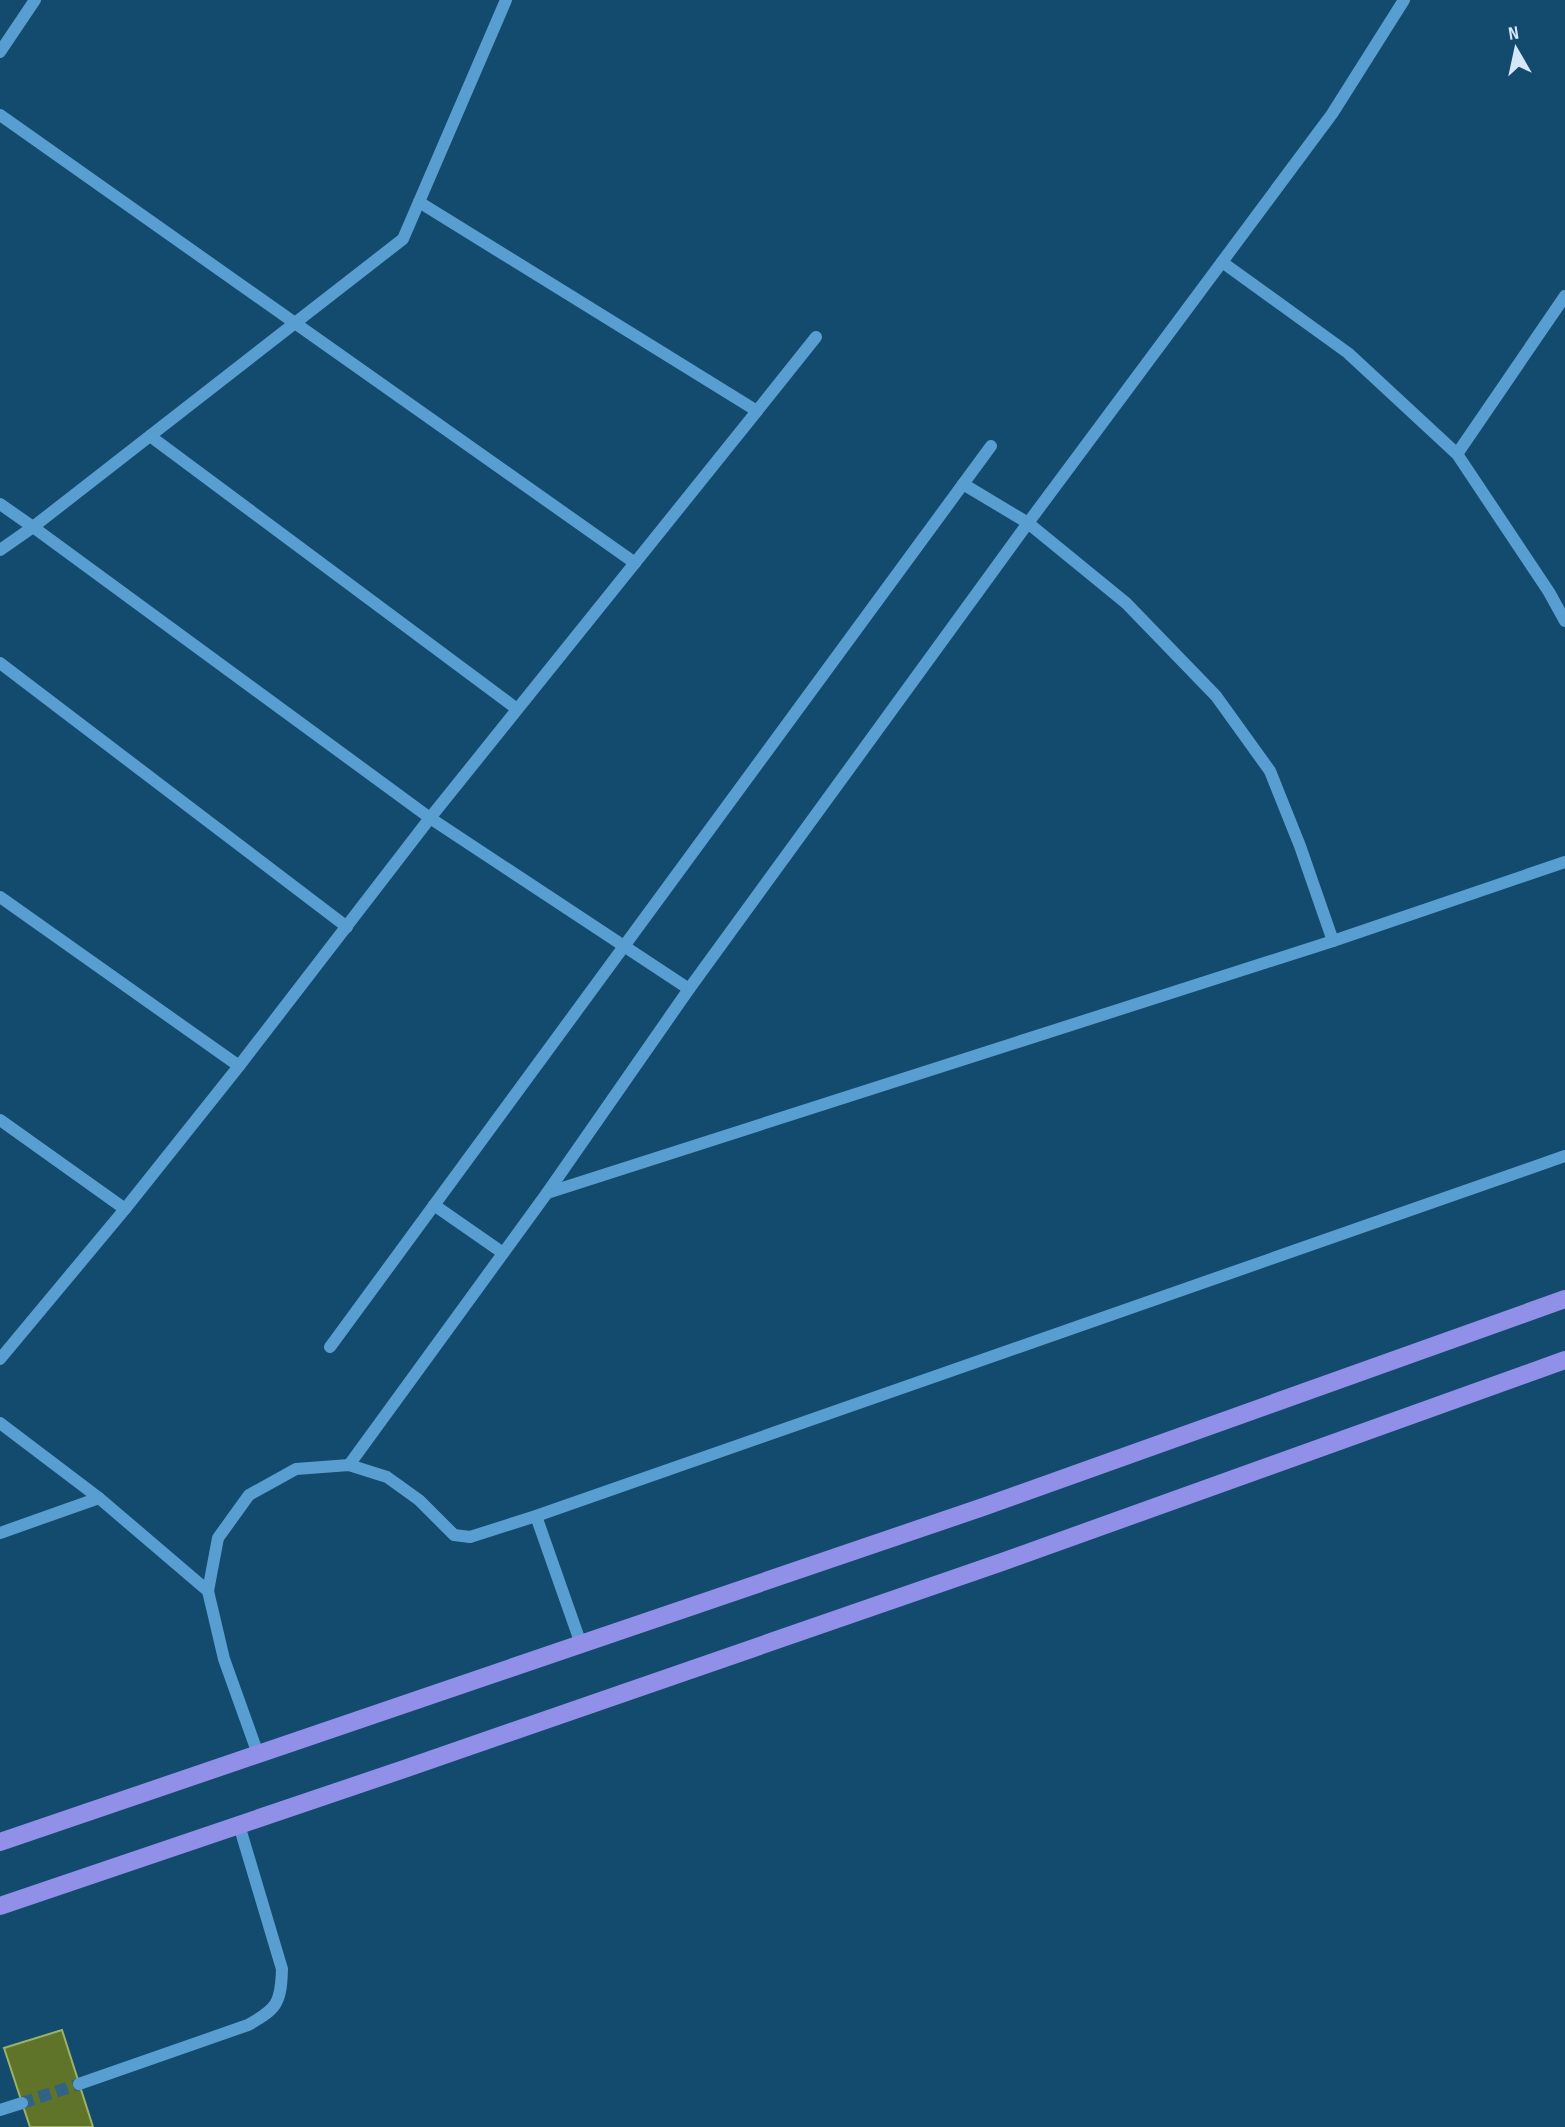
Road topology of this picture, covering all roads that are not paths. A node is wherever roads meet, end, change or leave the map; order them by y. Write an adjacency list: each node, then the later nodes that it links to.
1 (35, 0): 4 (street)
2 (506, 0): 6 (street)
3 (1404, 0): 7 (street)
4 (0, 52)
5 (0, 115): 9 (street)
6 (419, 202): 9 (street); 11 (street)
7 (1222, 262): 14 (street); 17 (street)
8 (1565, 296): 14 (street)
9 (295, 323): 12 (street); 20 (street)
10 (817, 337): 11 (street)
11 (757, 411): 20 (street)
12 (150, 436): 18 (street); 23 (street)
13 (991, 446): 15 (street)
14 (1457, 454): 21 (street)
15 (963, 484): 17 (street); 29 (street)
16 (0, 504): 18 (street)
17 (1028, 523): 28 (street); 30 (street)
18 (33, 527): 19 (street); 24 (street)
19 (0, 550)
20 (635, 563): 23 (street)
21 (1565, 621)
22 (0, 663): 27 (street)
23 (517, 709): 24 (street)
24 (429, 818): 27 (street); 29 (street)
25 (1565, 862): 28 (street)
26 (0, 897): 31 (street)
27 (347, 926): 31 (street)
28 (1333, 941): 34 (street)
29 (624, 946): 30 (street); 35 (street)
30 (689, 989): 34 (street)
31 (239, 1066): 36 (street)
32 (0, 1120): 36 (street)
33 (1565, 1156): 45 (street)
34 (547, 1193): 37 (street)
35 (434, 1205): 37 (street); 39 (street)
36 (125, 1209): 40 (street)
37 (503, 1253): 43 (street)
38 (1565, 1299): 48 (main road)
39 (330, 1347)
40 (0, 1359)
41 (1565, 1360): 50 (main road)
42 (0, 1423): 44 (street)
43 (349, 1465): 45 (street); 47 (street)
44 (99, 1498): 46 (street); 47 (street)
45 (536, 1516): 48 (street)
46 (0, 1533)
47 (208, 1591): 49 (street)
48 (581, 1644): 49 (main road)
49 (258, 1754): 51 (main road)
50 (239, 1825): 52 (main road); 53 (street)
51 (0, 1842)
52 (0, 1906)
53 (79, 2084)
54 (22, 2103): 55 (street)
55 (0, 2110)

